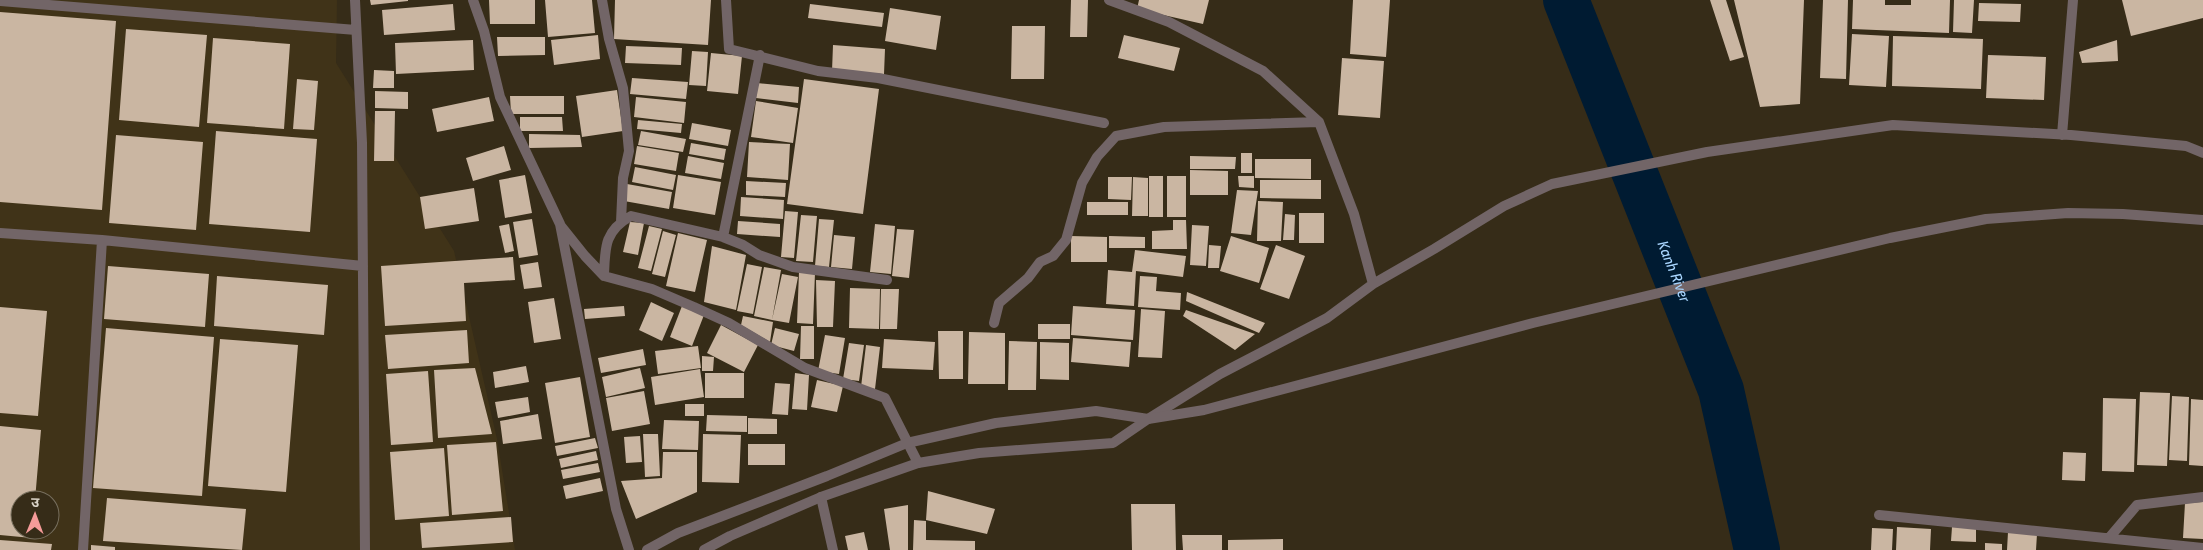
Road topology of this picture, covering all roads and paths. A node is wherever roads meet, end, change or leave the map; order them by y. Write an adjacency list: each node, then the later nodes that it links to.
1 (355, 0): 8 (street)
2 (473, 0): 16 (street)
3 (602, 0): 15 (street)
4 (726, 0): 9 (street)
5 (1109, 0): 10 (street)
6 (2073, 0): 12 (street)
7 (0, 1): 8 (street)
8 (356, 30): 20 (street)
9 (760, 55): 11 (street); 18 (street)
10 (1318, 122): 23 (street); 24 (street)
11 (1104, 123)
12 (2062, 135): 13 (street); 23 (street)
13 (2203, 153)
14 (2203, 220): 25 (street)
15 (622, 222): 18 (street); 21 (street)
16 (560, 224): 21 (street); 35 (street)
17 (0, 233): 19 (street)
18 (723, 237): 22 (street)
19 (102, 240): 20 (street); 33 (street)
20 (363, 266): 34 (street)
21 (604, 276): 26 (street)
22 (887, 280)
23 (1373, 284): 25 (street)
24 (994, 323)
25 (1148, 419): 26 (street); 27 (street)
26 (907, 443): 27 (street); 36 (street)
27 (918, 463): 28 (street)
28 (821, 497): 37 (street); 38 (street)
29 (2203, 497): 31 (street)
30 (1878, 515): 31 (street)
31 (2109, 538): 32 (street)
32 (2203, 548)
33 (83, 550)
34 (365, 550)
35 (629, 550)
36 (647, 550)
37 (704, 550)
38 (833, 550)

